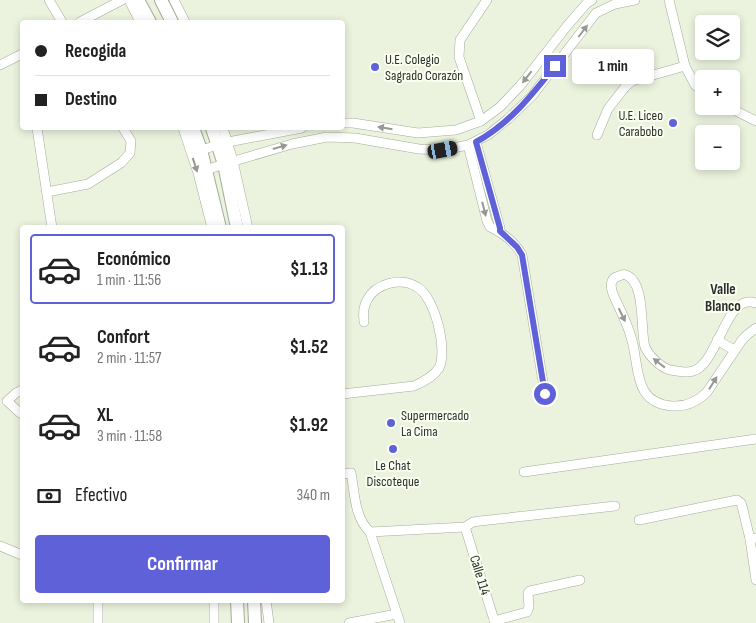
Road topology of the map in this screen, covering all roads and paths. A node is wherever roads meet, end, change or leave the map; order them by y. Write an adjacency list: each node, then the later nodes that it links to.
1 (48, 0): 11 (street)
2 (122, 0): 12 (street)
3 (129, 0): 13 (street)
4 (138, 0): 14 (street)
5 (161, 0): 15 (street)
6 (174, 0): 16 (street)
7 (487, 0): 22 (street)
8 (592, 0): 22 (street, one-way to 22)
9 (635, 0): 34 (street, one-way to 9)
10 (670, 0): 19 (street)
11 (61, 20)
12 (84, 20)
13 (139, 20)
14 (149, 20)
15 (171, 20)
16 (184, 20)
17 (20, 55): 18 (street)
18 (0, 65)
19 (685, 66): 20 (street); 32 (street)
20 (695, 83)
21 (740, 113): 23 (street)
22 (481, 121): 24 (street, one-way to 24)
23 (756, 121)
24 (345, 123)
25 (37, 130): 38 (street)
26 (124, 130): 38 (street)
27 (188, 130): 35 (street)
28 (188, 130): 39 (street, one-way to 39)
29 (213, 130): 33 (street)
30 (223, 130): 33 (street)
31 (292, 130): 33 (street)
32 (597, 135)
33 (223, 144): 35 (street); 36 (street)
34 (472, 144): 36 (street, one-way to 34); 52 (street)
35 (201, 150): 37 (street)
36 (228, 162): 37 (street); 43 (street); 44 (street)
37 (206, 170): 39 (street)
38 (47, 192): 40 (street)
39 (209, 197): 41 (street); 42 (street)
40 (52, 225)
41 (212, 225)
42 (219, 225)
43 (237, 225)
44 (247, 225)
45 (756, 303): 48 (street)
46 (364, 322): 51 (street)
47 (756, 328): 49 (street)
48 (717, 340): 49 (street); 49 (street, one-way to 49)
49 (734, 350)
50 (20, 391): 53 (street)
51 (345, 394)
52 (545, 394)
53 (4, 402): 54 (street)
54 (20, 413)
55 (756, 439): 56 (street)
56 (524, 472)
57 (345, 474): 61 (street)
58 (615, 506): 60 (street)
59 (639, 520): 62 (street)
60 (465, 527): 61 (street); 73 (street, Calle 114)
61 (370, 532): 72 (street)
62 (753, 539): 66 (street)
63 (0, 546): 64 (street)
64 (20, 555)
65 (580, 580): 73 (street)
66 (756, 580)
67 (98, 603): 74 (street)
68 (214, 603): 75 (street)
69 (237, 603): 76 (street)
70 (254, 603): 77 (street)
71 (266, 603): 78 (street)
72 (398, 619): 79 (street)
73 (494, 622)
74 (98, 623)
75 (214, 623)
76 (238, 623)
77 (255, 623)
78 (269, 623)
79 (349, 623)

